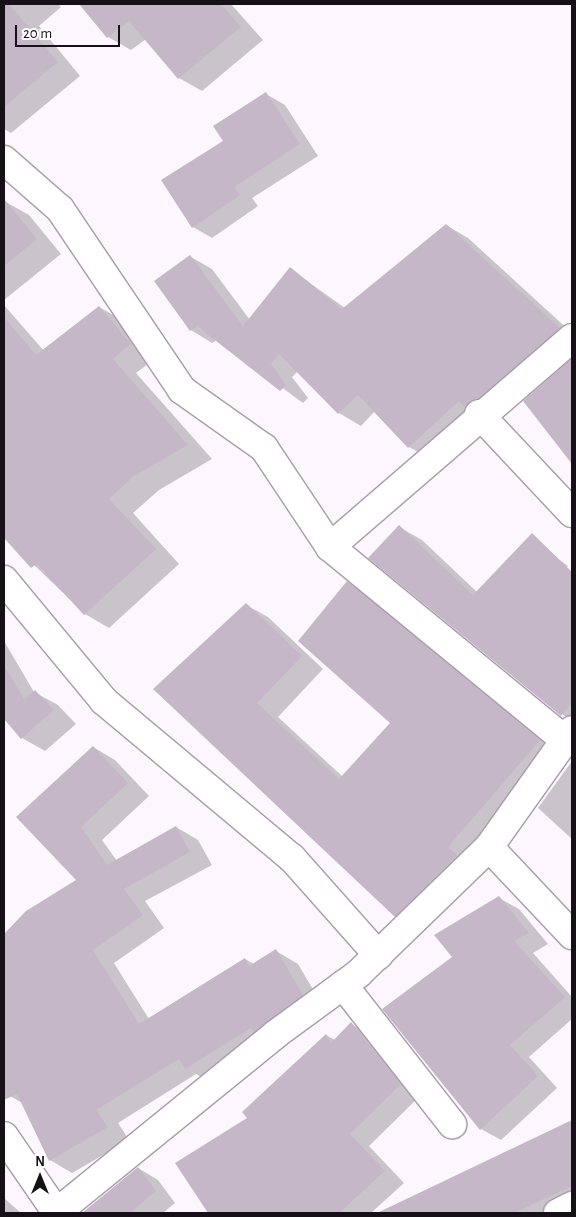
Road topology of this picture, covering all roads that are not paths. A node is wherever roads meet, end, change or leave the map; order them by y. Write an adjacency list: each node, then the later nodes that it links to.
1 (4, 160): 5 (street)
2 (572, 338): 3 (street)
3 (479, 414): 4 (street); 5 (street)
4 (572, 513)
5 (330, 547): 7 (street)
6 (4, 580): 10 (street)
7 (570, 734): 8 (street)
8 (489, 847): 9 (street); 10 (street)
9 (572, 935)
10 (378, 955): 11 (street)
11 (343, 985): 12 (street); 15 (street)
12 (452, 1124)
13 (4, 1136): 15 (street)
14 (572, 1206): 16 (street)
15 (57, 1213)
16 (558, 1213)

